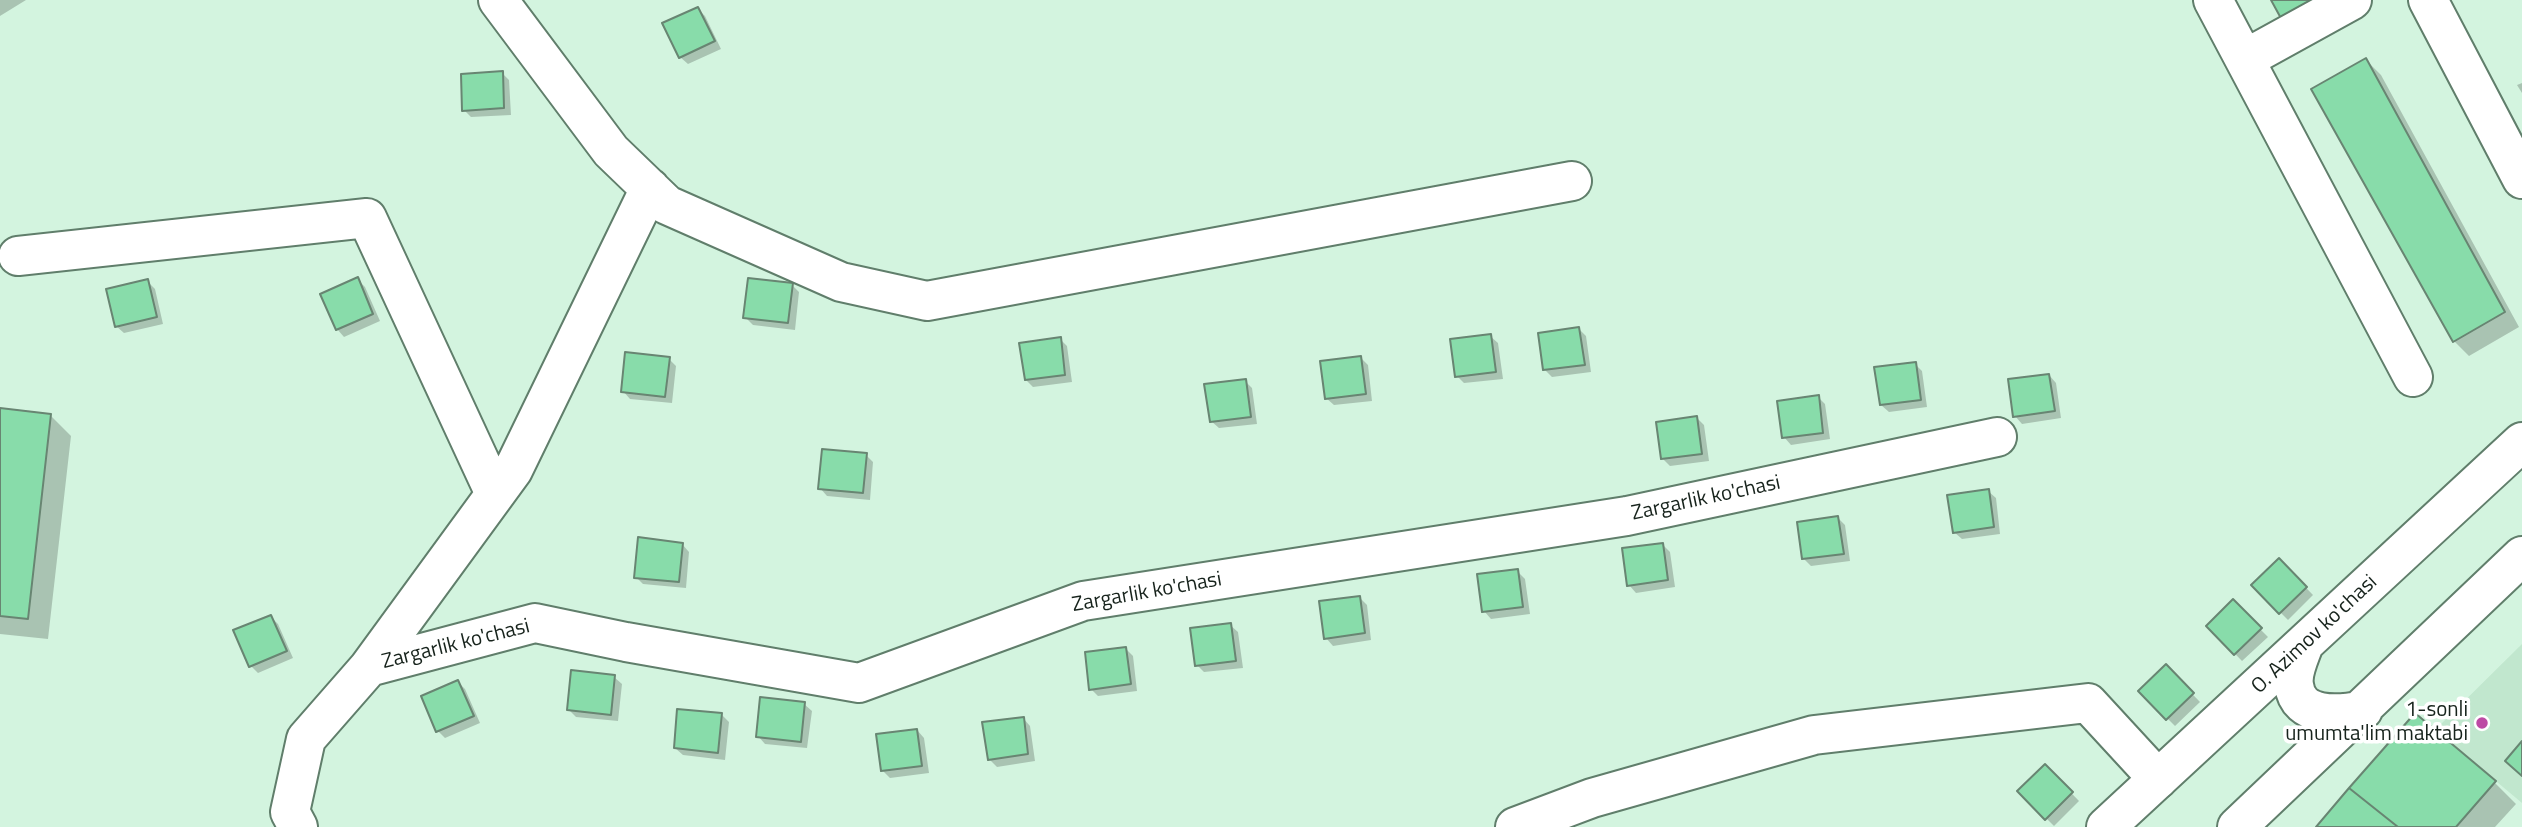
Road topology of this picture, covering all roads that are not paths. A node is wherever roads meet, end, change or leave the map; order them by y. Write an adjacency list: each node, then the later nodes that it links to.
1 (498, 0): 8 (street)
2 (2213, 0): 5 (street)
3 (2352, 0): 5 (street)
4 (2428, 0): 6 (street)
5 (2245, 59): 10 (street)
6 (2522, 179)
7 (1572, 181): 8 (street)
8 (650, 188): 13 (street)
9 (18, 256): 13 (street)
10 (2413, 377)
11 (1997, 437): 16 (street, Zargarlik ko'chasi)
12 (2522, 442): 15 (street, O. Azimov ko'chasi)
13 (495, 494): 16 (street)
14 (2522, 556): 17 (street)
15 (2303, 647): 17 (street); 18 (street, O. Azimov ko'chasi)
16 (369, 667): 19 (street, Zargarlik ko'chasi)
17 (2362, 710): 22 (street)
18 (2158, 779): 20 (street); 21 (street, O. Azimov ko'chasi)
19 (298, 827)
20 (1515, 827)
21 (2106, 827)
22 (2237, 827)

